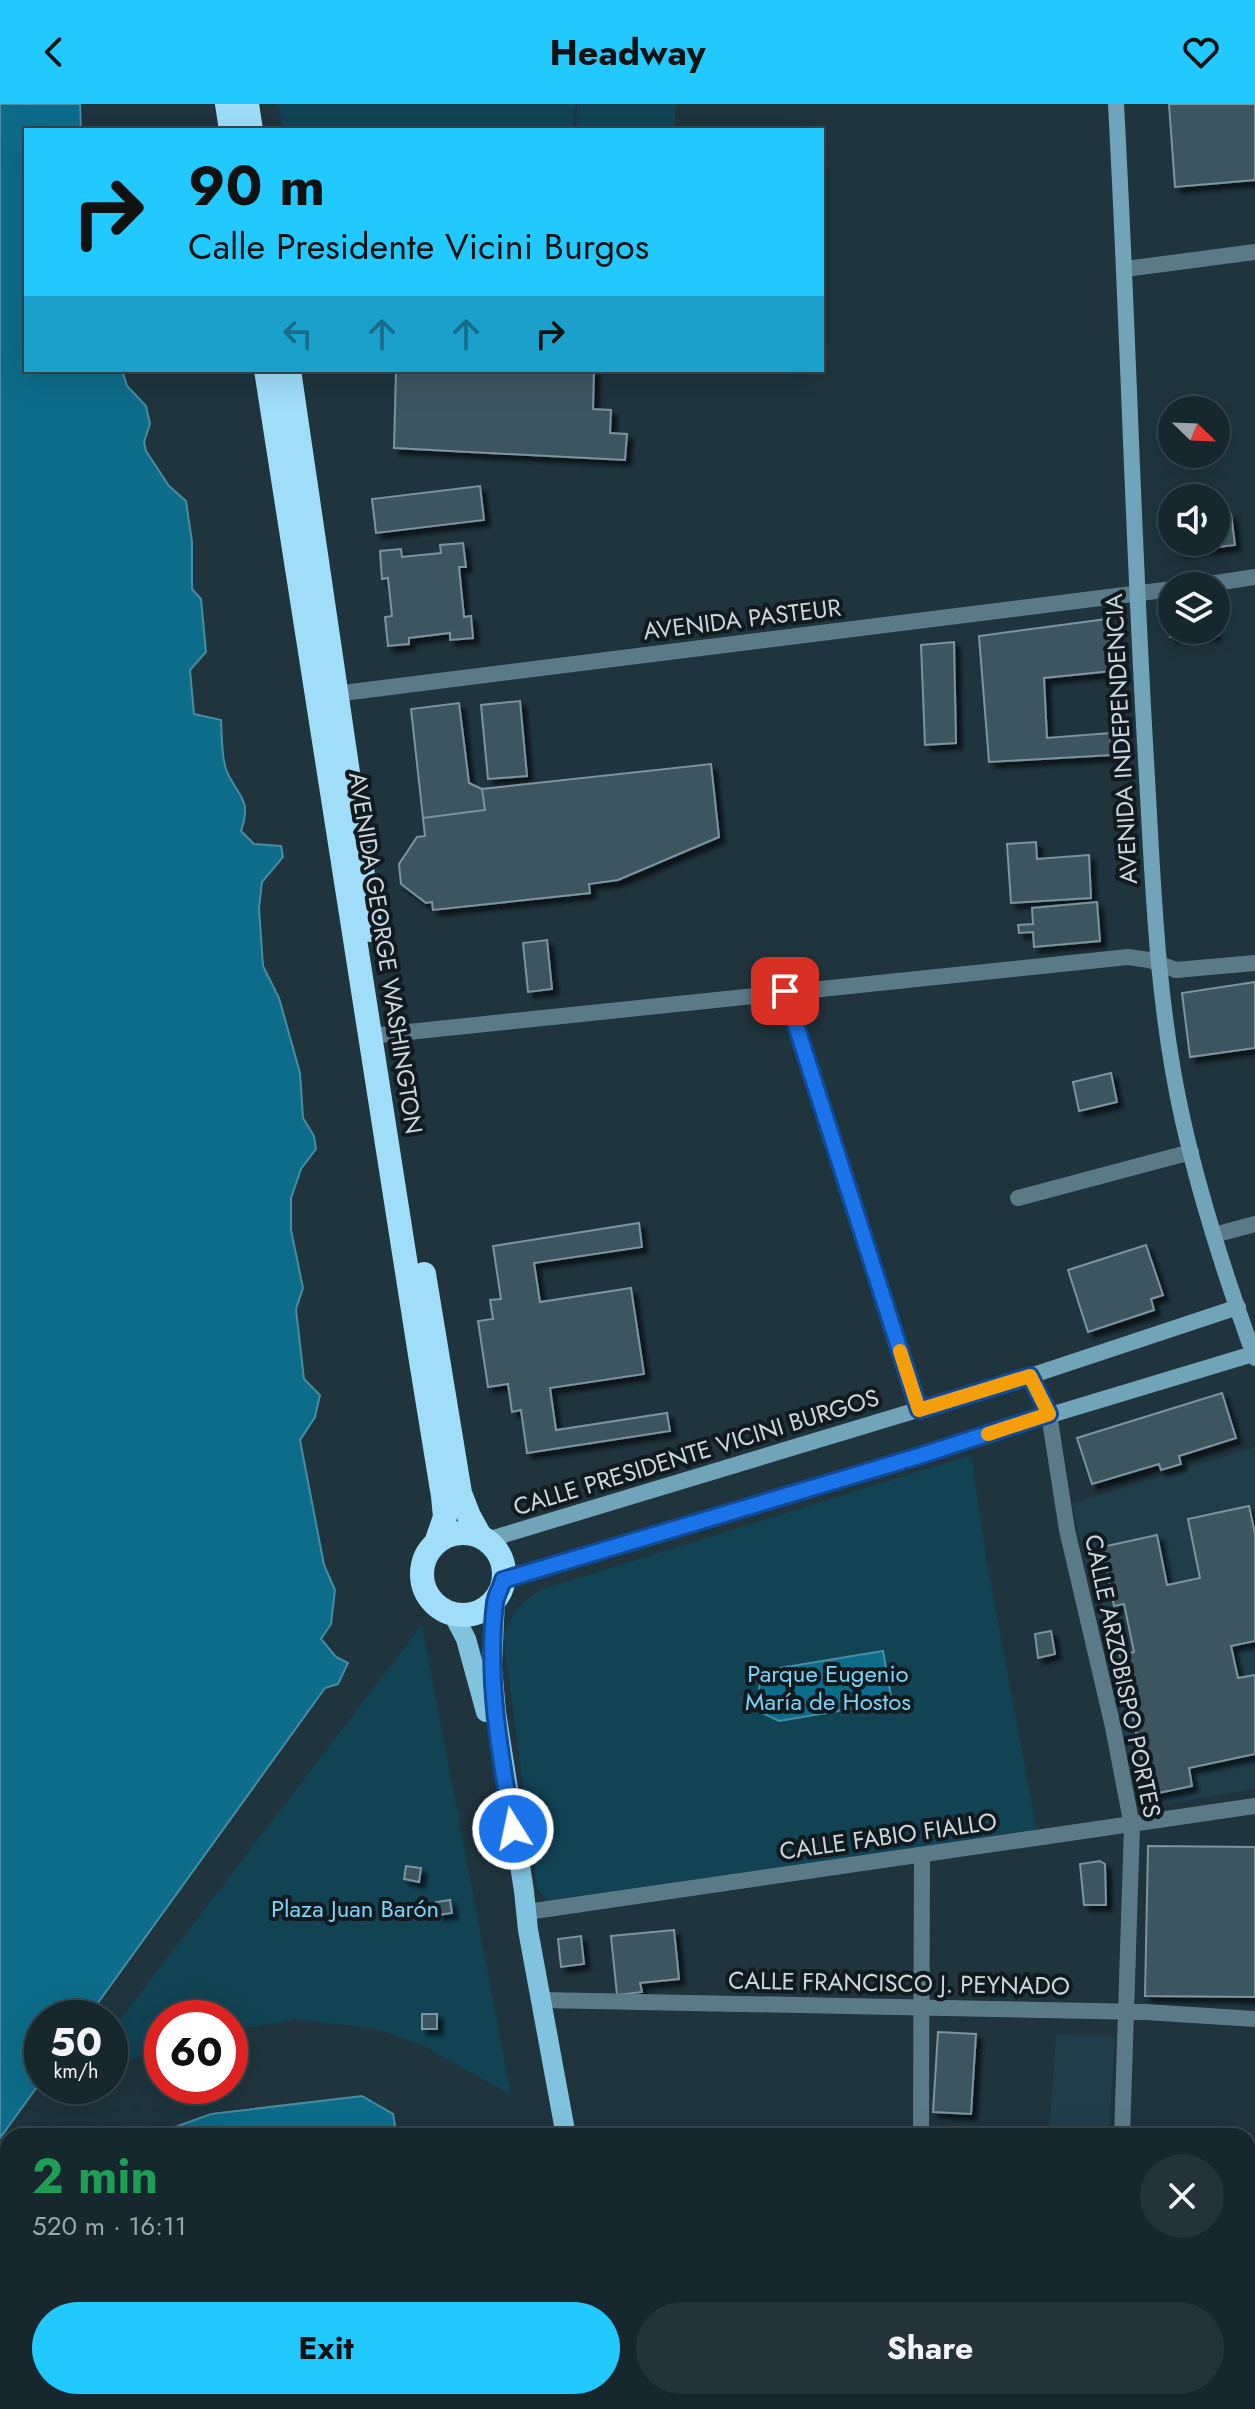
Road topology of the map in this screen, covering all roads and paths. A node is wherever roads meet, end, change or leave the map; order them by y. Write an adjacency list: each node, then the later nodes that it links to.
1 (227, 104): 4 (highway)
2 (247, 104): 5 (highway)
3 (1116, 104): 7 (street, AVENIDA INDEPENDENCIA)
4 (231, 128)
5 (251, 128)
6 (1255, 252): 7 (street)
7 (1125, 269): 13 (street, AVENIDA INDEPENDENCIA)
8 (266, 372): 14 (highway, AVENIDA GEORGE WASHINGTON)
9 (289, 372): 14 (highway, AVENIDA GEORGE WASHINGTON)
10 (1255, 577): 11 (street)
11 (1230, 581)
12 (1158, 591): 13 (street, AVENIDA PASTEUR)
13 (1136, 595): 14 (street, AVENIDA PASTEUR); 16 (street, AVENIDA INDEPENDENCIA)
14 (327, 695): 18 (highway, AVENIDA GEORGE WASHINGTON)
15 (1255, 963): 16 (street)
16 (1158, 964): 17 (street); 19 (street, AVENIDA INDEPENDENCIA)
17 (785, 991): 18 (street); 26 (street)
18 (377, 1035): 28 (highway, AVENIDA GEORGE WASHINGTON); 29 (highway, AVENIDA GEORGE WASHINGTON)
19 (1191, 1152): 20 (street); 22 (street, AVENIDA INDEPENDENCIA)
20 (1018, 1198)
21 (1255, 1224): 22 (street)
22 (1214, 1235): 23 (street, AVENIDA INDEPENDENCIA)
23 (1238, 1307): 24 (street, AVENIDA INDEPENDENCIA); 25 (street, CALLE PRESIDENTE VICINI BURGOS)
24 (1254, 1356): 27 (street)
25 (1030, 1376): 26 (street, CALLE PRESIDENTE VICINI BURGOS); 27 (street, CALLE ARZOBISPO PORTES)
26 (919, 1410): 28 (street, CALLE PRESIDENTE VICINI BURGOS)
27 (1049, 1414): 30 (street); 34 (street, CALLE ARZOBISPO PORTES)
28 (484, 1538): 29 (highway); 30 (highway)
29 (436, 1543): 31 (highway)
30 (499, 1590): 31 (highway); 32 (main road)
31 (453, 1614): 32 (main road)
32 (508, 1797): 36 (main road)
33 (1255, 1806): 34 (street, CALLE FABIO FIALLO)
34 (1132, 1826): 35 (street, CALLE FABIO FIALLO); 39 (street, CALLE ARZOBISPO PORTES)
35 (922, 1855): 36 (street, CALLE FABIO FIALLO); 38 (street)
36 (527, 1912): 37 (main road)
37 (542, 2000): 38 (street, CALLE FRANCISCO J. PEYNADO); 41 (main road)
38 (922, 2007): 39 (street, CALLE FRANCISCO J. PEYNADO); 42 (street)
39 (1125, 2012): 40 (street, CALLE FRANCISCO J. PEYNADO); 43 (street, CALLE ARZOBISPO PORTES)
40 (1255, 2019)
41 (565, 2128)
42 (921, 2128)
43 (1122, 2128)

